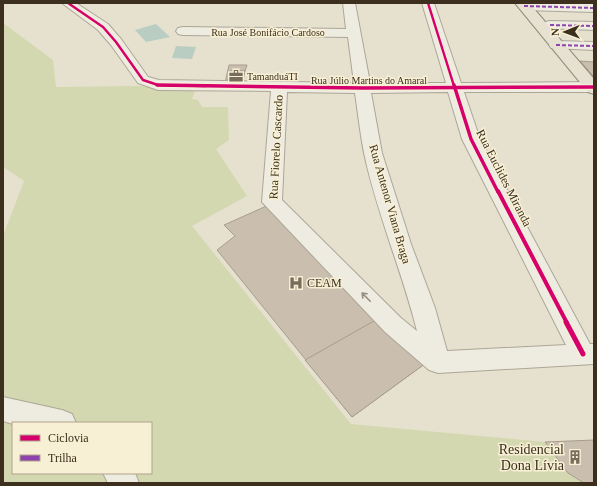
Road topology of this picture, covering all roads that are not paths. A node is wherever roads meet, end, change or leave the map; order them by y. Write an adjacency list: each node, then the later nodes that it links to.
1 (68, 3): 12 (street, Rua Júlio Martins do Amaral)
2 (349, 3): 9 (street, Rua Antenor Viana Braga)
3 (428, 3): 14 (street, Rua Euclides Miranda)
4 (523, 4): 5 (street); 10 (main road)
5 (594, 8)
6 (550, 25): 7 (street)
7 (594, 26)
8 (183, 31): 9 (street, Rua José Bonifácio Cardoso)
9 (353, 33): 13 (street, Rua Antenor Viana Braga)
10 (556, 45): 11 (street); 15 (main road)
11 (594, 46)
12 (279, 87): 13 (street, Rua Júlio Martins do Amaral); 17 (street, Rua Fiorelo Cascardo, one-way to 12)
13 (363, 88): 14 (street, Rua Júlio Martins do Amaral); 16 (street, Rua Antenor Viana Braga)
14 (454, 88): 15 (street, Rua Júlio Martins do Amaral); 18 (street, Rua Euclides Miranda)
15 (593, 88)
16 (422, 308): 17 (street); 19 (street, Rua Antenor Viana Braga)
17 (393, 325): 19 (street, Rua Fiorelo Cascardo)
18 (589, 354): 19 (street)
19 (438, 362)
20 (3, 409): 21 (street)
21 (58, 422)
22 (119, 474): 23 (street)
23 (124, 483)

